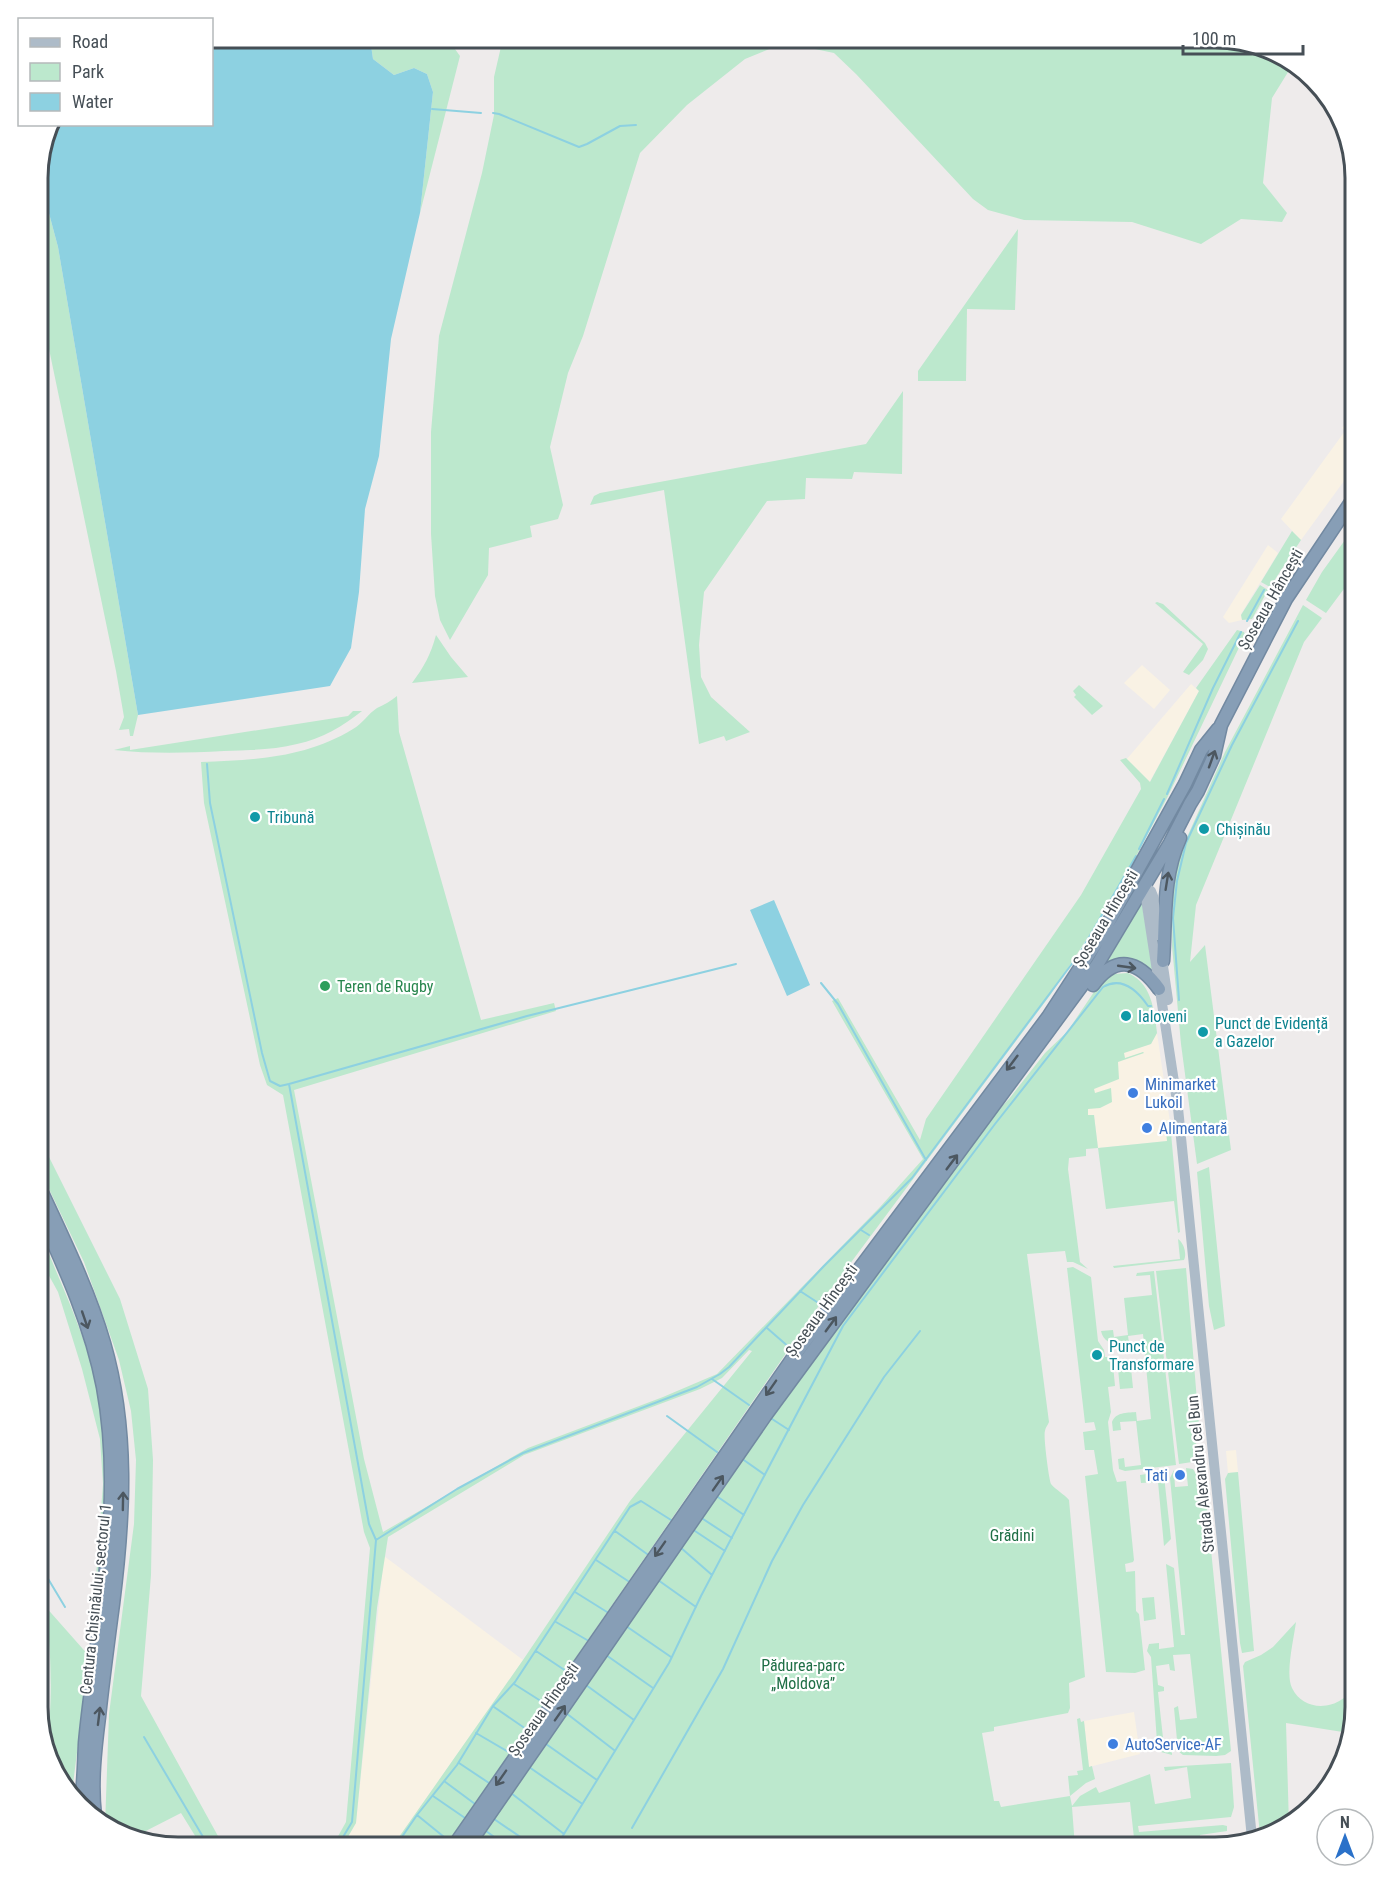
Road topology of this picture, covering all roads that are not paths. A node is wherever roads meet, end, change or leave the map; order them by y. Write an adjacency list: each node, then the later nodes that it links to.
1 (1345, 512): 2 (highway, Șoseaua Hâncești)
2 (1221, 725): 3 (highway, Șoseaua Hâncești); 4 (highway, Șoseaua Hâncești, one-way to 2)
3 (1185, 784): 5 (highway, Șoseaua Hâncești); 6 (highway)
4 (1198, 791): 6 (highway, Șoseaua Hîncești); 8 (highway, one-way to 4)
5 (1176, 796): 7 (highway, Șoseaua Hîncești)
6 (1142, 887): 7 (highway); 8 (main road, Strada Alexandru cel Bun); 9 (main road, Strada Alexandru cel Bun); 10 (highway); 12 (highway, Șoseaua Hîncești)
7 (1124, 895): 10 (highway, Șoseaua Hîncești)
8 (1163, 961): 11 (main road, Strada Alexandru cel Bun)
9 (1159, 989): 11 (main road, Strada Alexandru cel Bun); 12 (highway, one-way to 9)
10 (1048, 1017): 18 (highway, Șoseaua Hîncești, one-way to 18)
11 (1168, 1036): 17 (main road, Strada Alexandru cel Bun)
12 (965, 1145): 19 (highway, Șoseaua Hîncești, one-way to 12)
13 (48, 1206): 16 (highway, Centura Chișinăului, sectorul 1, one-way to 13)
14 (48, 1232): 15 (highway, Centura Chișinăului, sectorul 1, one-way to 15)
15 (81, 1794)
16 (94, 1807)
17 (1251, 1832)
18 (460, 1837)
19 (474, 1837)

